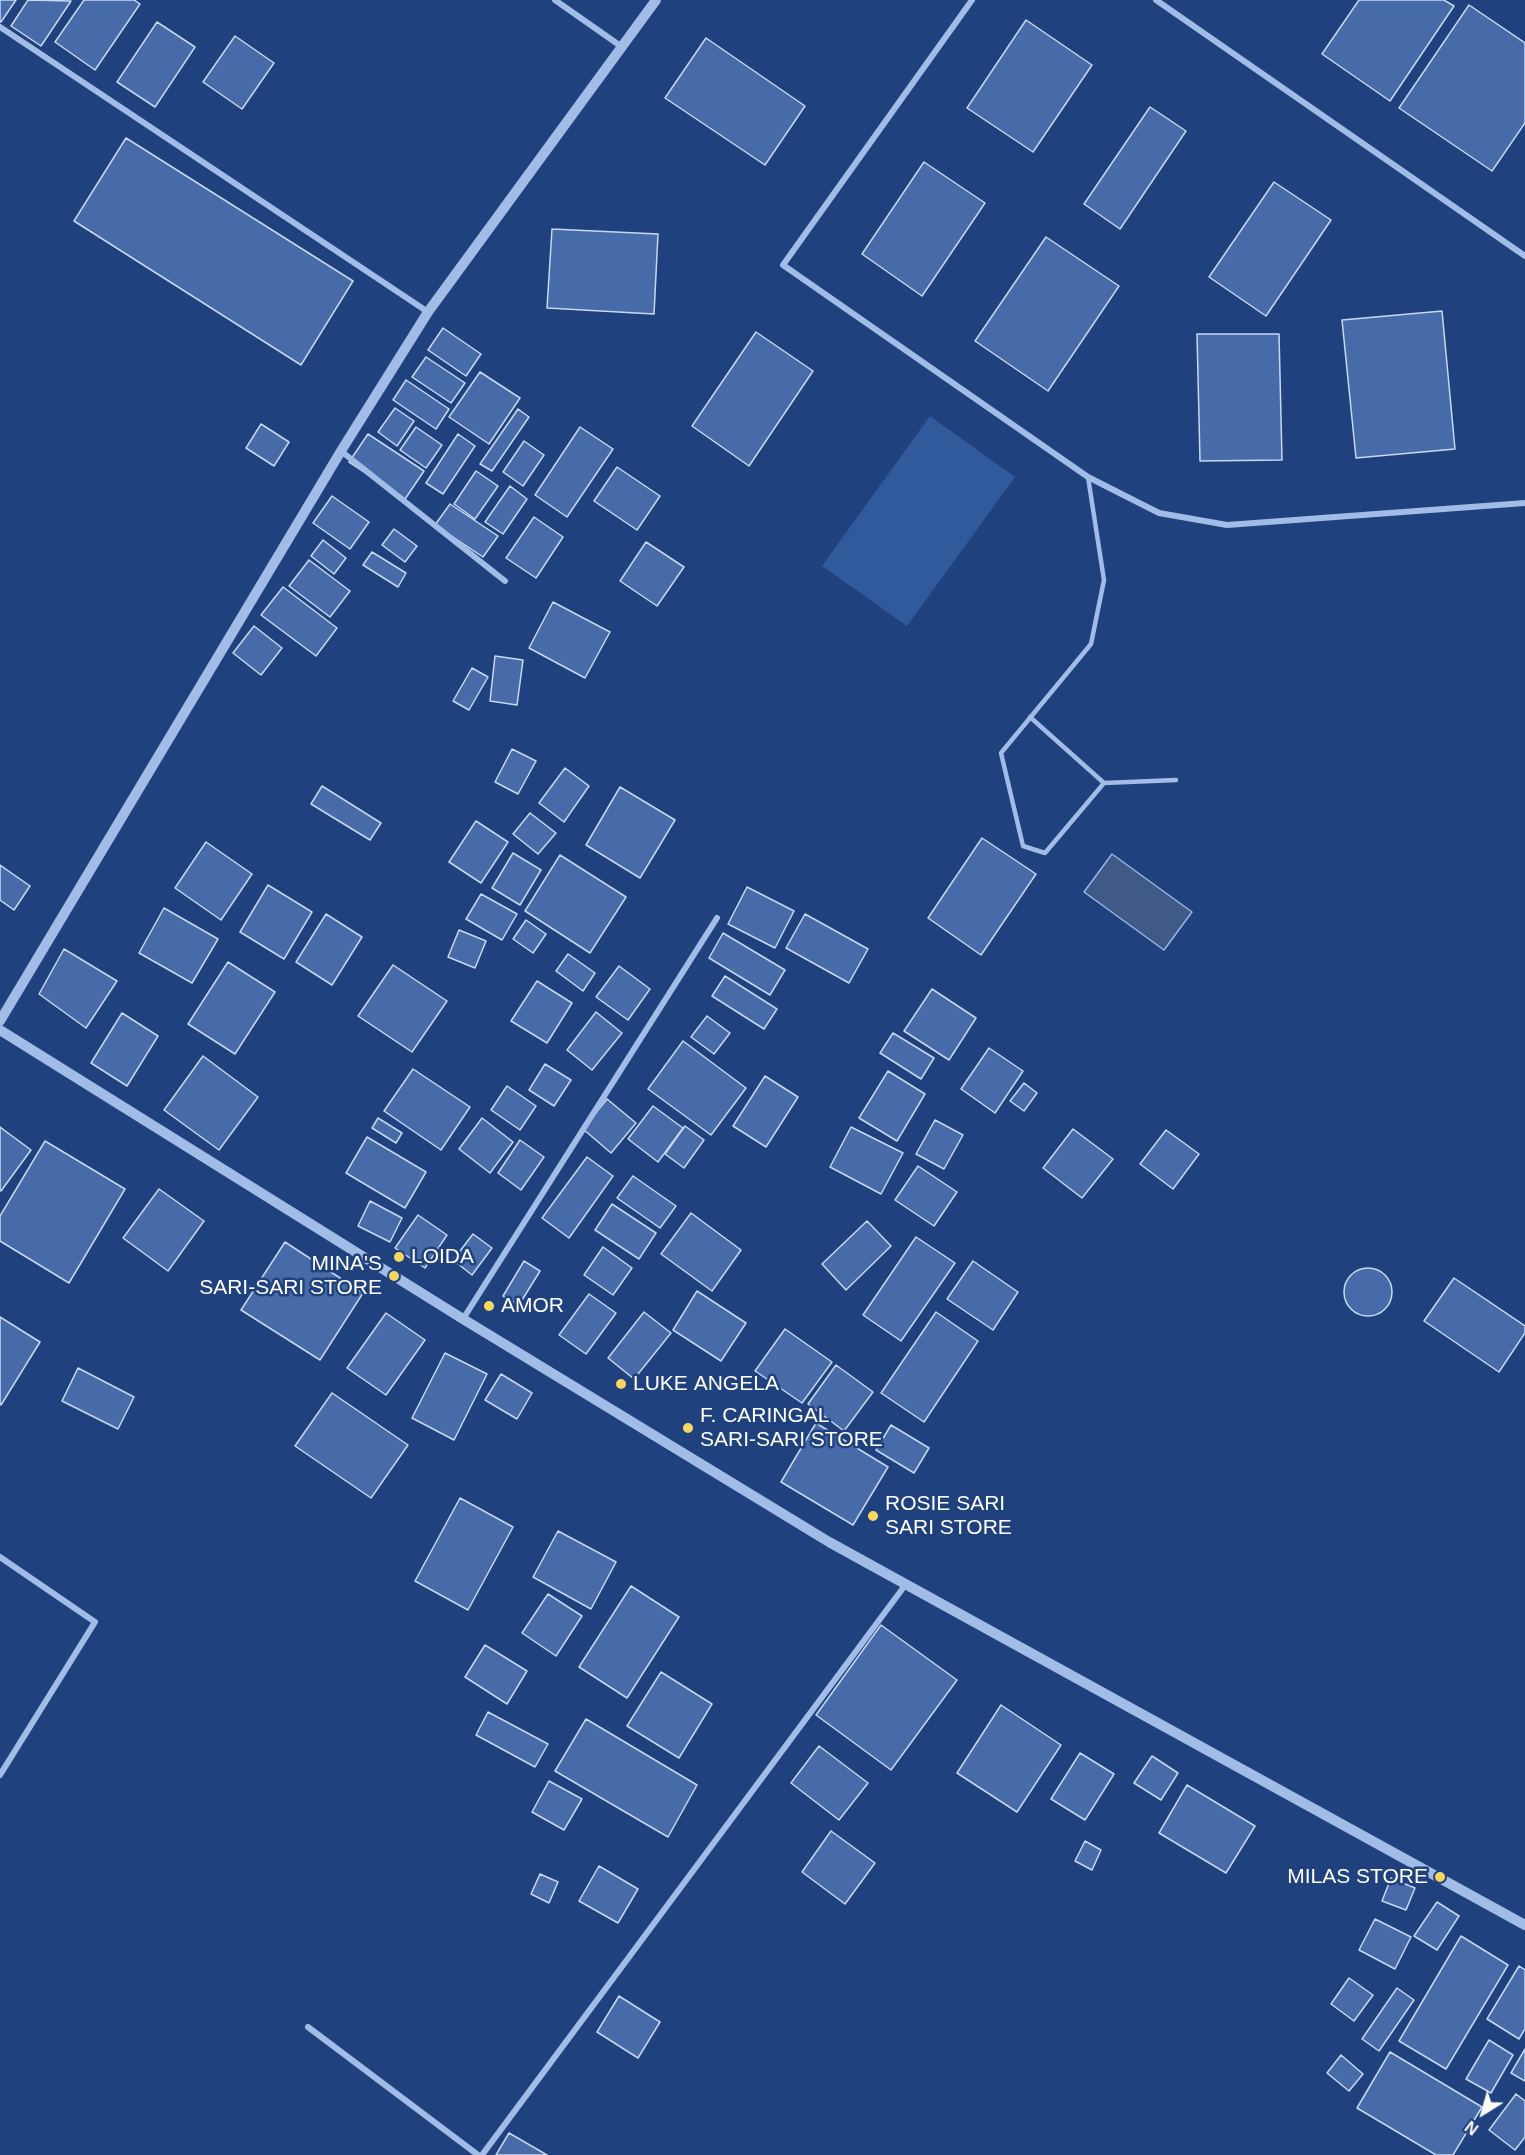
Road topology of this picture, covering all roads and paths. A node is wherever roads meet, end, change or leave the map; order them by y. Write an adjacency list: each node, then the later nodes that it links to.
1 (555, 0): 6 (street)
2 (656, 0): 6 (street)
3 (972, 0): 10 (street)
4 (1156, 0): 7 (street)
5 (0, 27): 8 (street)
6 (622, 47): 8 (street)
7 (1525, 256)
8 (428, 312): 9 (street)
9 (341, 451): 12 (street); 17 (street)
10 (1088, 477): 11 (street); 13 (lane)
11 (1525, 503)
12 (505, 581)
13 (1030, 717): 15 (lane); 15 (lane)
14 (1176, 780): 15 (lane)
15 (1104, 783)
16 (717, 918): 19 (street)
17 (0, 1021)
18 (0, 1030): 19 (street)
19 (463, 1319): 21 (street)
20 (0, 1557): 22 (street)
21 (906, 1584): 23 (street); 25 (street)
22 (0, 1775)
23 (1525, 1925)
24 (308, 2027): 25 (street)
25 (480, 2155)

